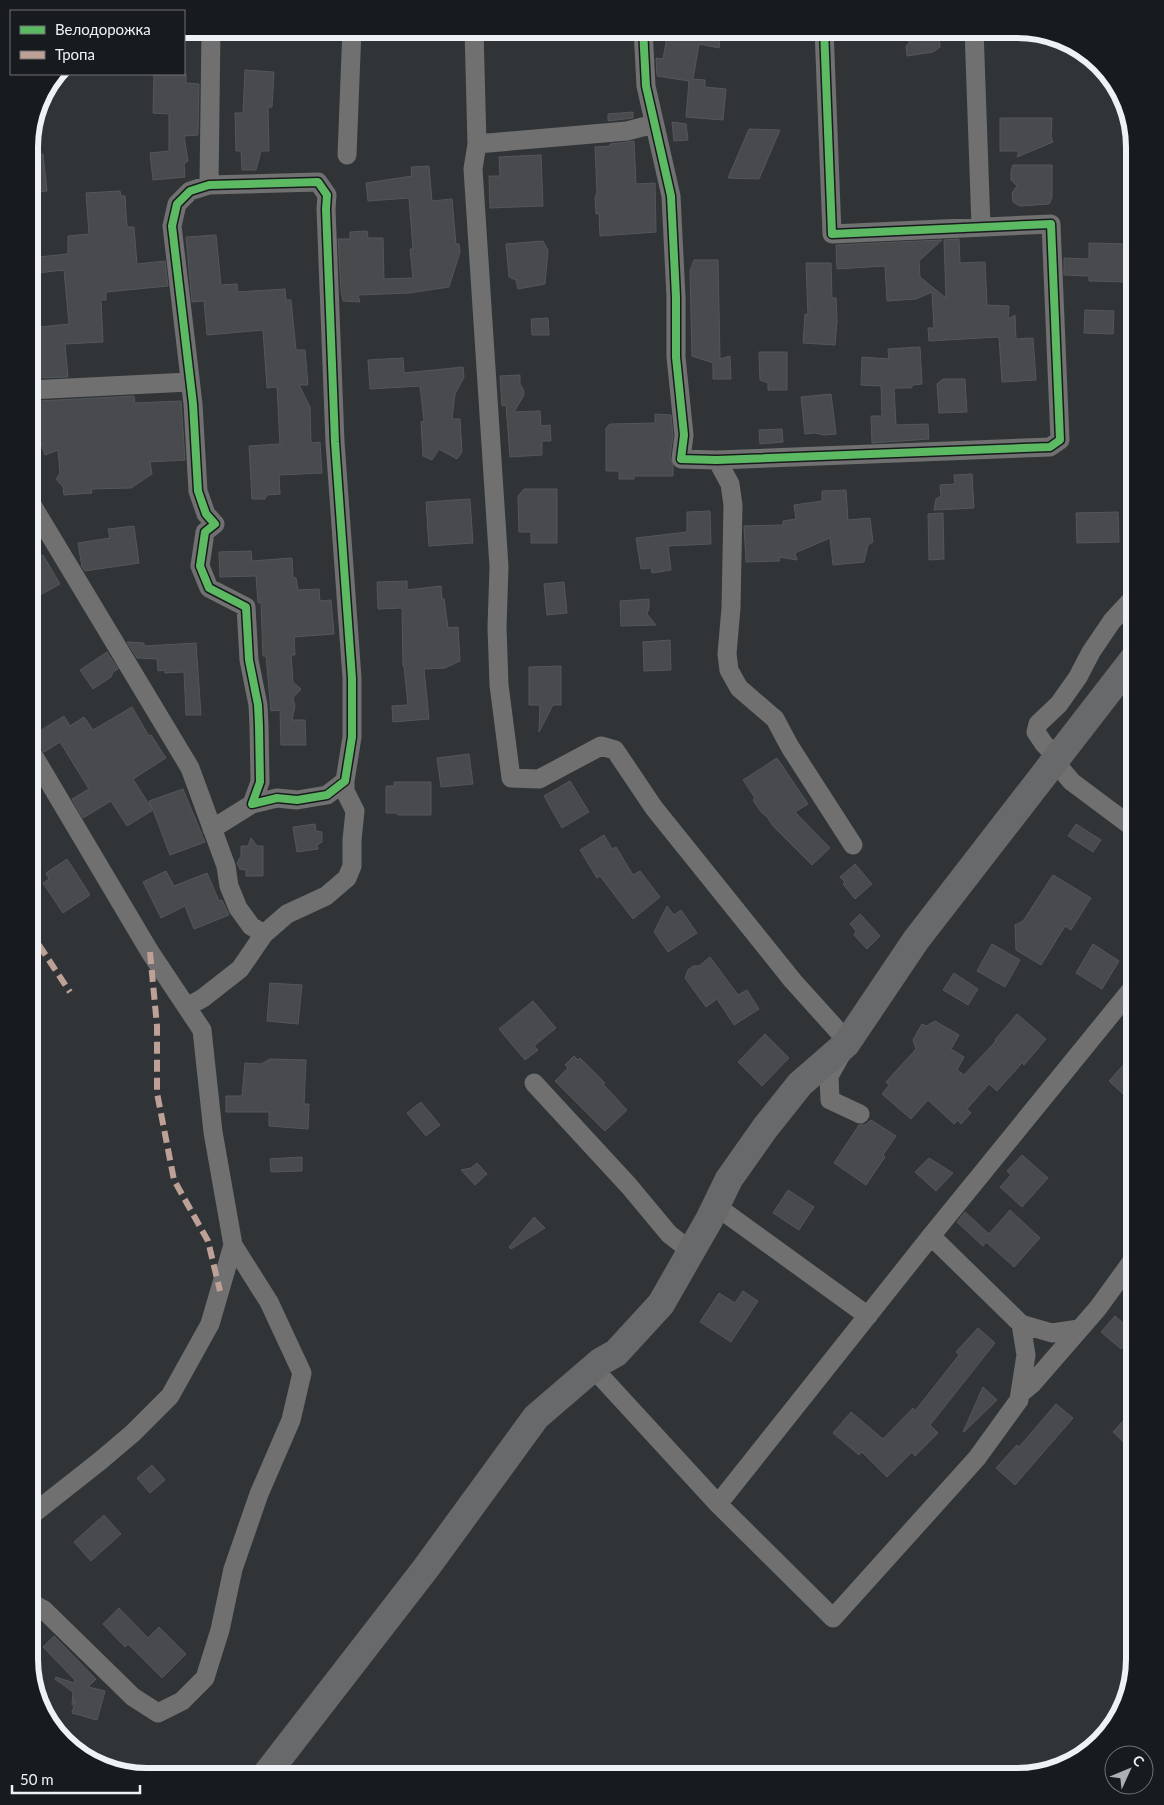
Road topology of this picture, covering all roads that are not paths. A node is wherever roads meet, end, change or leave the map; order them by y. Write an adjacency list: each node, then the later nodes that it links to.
1 (211, 38): 10 (street)
2 (352, 38): 9 (street)
3 (474, 38): 8 (street)
4 (643, 38): 7 (street)
5 (824, 38): 11 (street)
6 (974, 38): 11 (street)
7 (654, 124): 8 (street); 14 (street)
8 (477, 144): 28 (street)
9 (348, 155)
10 (209, 184): 12 (street); 20 (street)
11 (981, 227): 14 (street)
12 (189, 382): 13 (street); 21 (street)
13 (38, 390)
14 (717, 460): 24 (street)
15 (38, 515): 23 (street)
16 (1126, 606): 18 (street)
17 (1126, 669): 18 (main road)
18 (1056, 759): 22 (street); 28 (main road)
19 (38, 763): 27 (street)
20 (345, 781): 21 (street); 25 (street)
21 (252, 804): 23 (street)
22 (1126, 823)
23 (212, 829): 25 (street)
24 (852, 846)
25 (264, 934): 27 (street)
26 (1126, 996): 32 (street)
27 (187, 1007): 33 (street)
28 (848, 1042): 30 (street); 31 (main road)
29 (534, 1083): 34 (street)
30 (860, 1114)
31 (716, 1206): 34 (main road); 36 (street)
32 (931, 1236): 36 (street); 37 (street)
33 (234, 1245): 42 (street); 43 (street)
34 (692, 1252): 39 (main road)
35 (1126, 1269): 38 (street)
36 (868, 1316): 41 (street)
37 (1021, 1324): 38 (street); 40 (street)
38 (1079, 1329): 40 (street)
39 (593, 1368): 41 (street); 44 (main road)
40 (1020, 1394): 41 (street)
41 (718, 1504)
42 (38, 1510)
43 (38, 1607)
44 (272, 1767)

